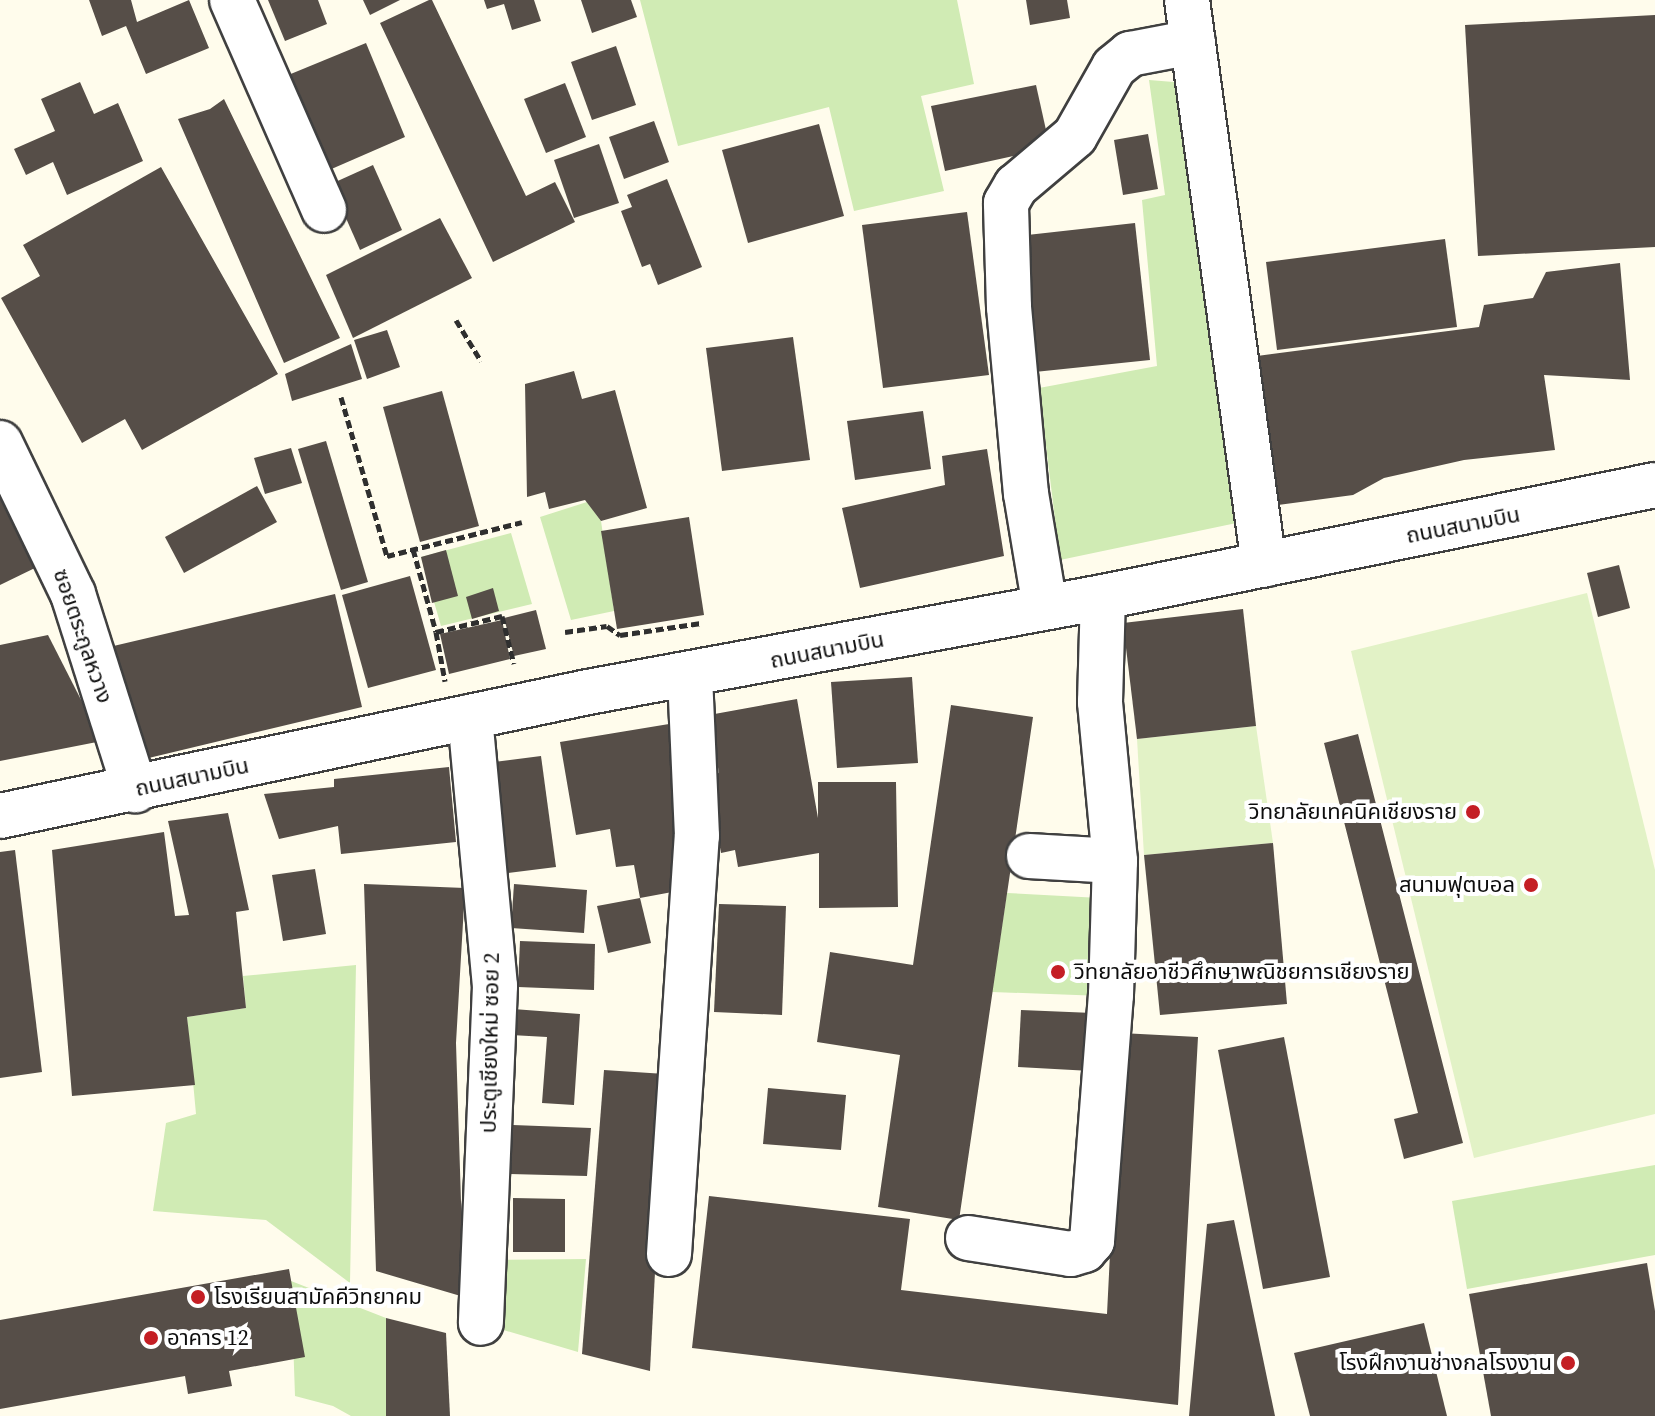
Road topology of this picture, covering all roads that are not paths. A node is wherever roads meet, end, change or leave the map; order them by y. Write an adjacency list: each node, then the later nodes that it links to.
1 (232, 0): 3 (street)
2 (1190, 21): 6 (street); 8 (street)
3 (324, 210)
4 (0, 443): 11 (street, ซอยตระกูลหวาง)
5 (1655, 485): 6 (street, ถนนสนามบิน)
6 (1264, 565): 7 (street, ถนนสนามบิน)
7 (1103, 597): 8 (street, ถนนสนามบิน); 14 (street)
8 (1045, 607): 9 (street, ถนนสนามบิน)
9 (690, 674): 10 (street, ถนนสนามบิน); 16 (street)
10 (456, 720): 11 (street, ถนนสนามบิน); 17 (street, ประตูเชียงใหม่ ซอย 2)
11 (135, 790): 12 (street, ถนนสนามบิน)
12 (0, 816)
13 (1029, 856): 14 (street)
14 (1115, 861): 15 (street)
15 (968, 1238)
16 (669, 1254)
17 (481, 1323)

